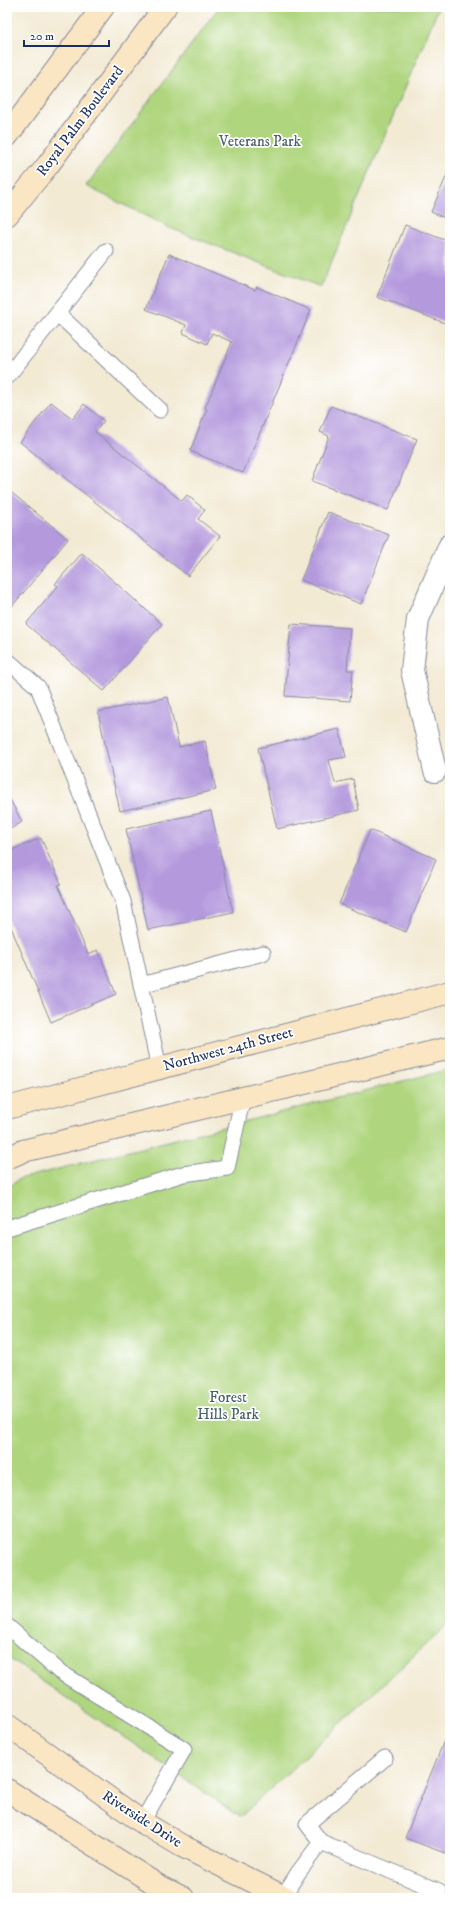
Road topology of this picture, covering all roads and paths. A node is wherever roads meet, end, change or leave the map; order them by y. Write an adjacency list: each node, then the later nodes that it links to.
1 (103, 7): 3 (street)
2 (165, 7): 4 (street, Royal Palm Boulevard)
3 (7, 136)
4 (7, 215)
5 (106, 251): 6 (lane)
6 (57, 314): 7 (lane); 8 (lane)
7 (7, 377)
8 (160, 410)
9 (450, 545): 11 (street)
10 (7, 660): 13 (lane)
11 (435, 771)
12 (263, 953): 13 (lane)
13 (140, 985): 16 (lane)
14 (450, 992): 16 (street, Northwest 24th Street)
15 (450, 1048): 17 (street)
16 (159, 1068): 18 (street, Northwest 24th Street)
17 (243, 1097): 19 (street); 20 (lane)
18 (7, 1108)
19 (7, 1158)
20 (7, 1228)
21 (7, 1626): 25 (lane)
22 (7, 1725): 25 (street, Riverside Drive)
23 (385, 1758): 26 (lane)
24 (7, 1790): 28 (street)
25 (142, 1822): 29 (street, Riverside Drive)
26 (321, 1842): 27 (lane); 29 (lane)
27 (439, 1891)
28 (183, 1898)
29 (284, 1898)

